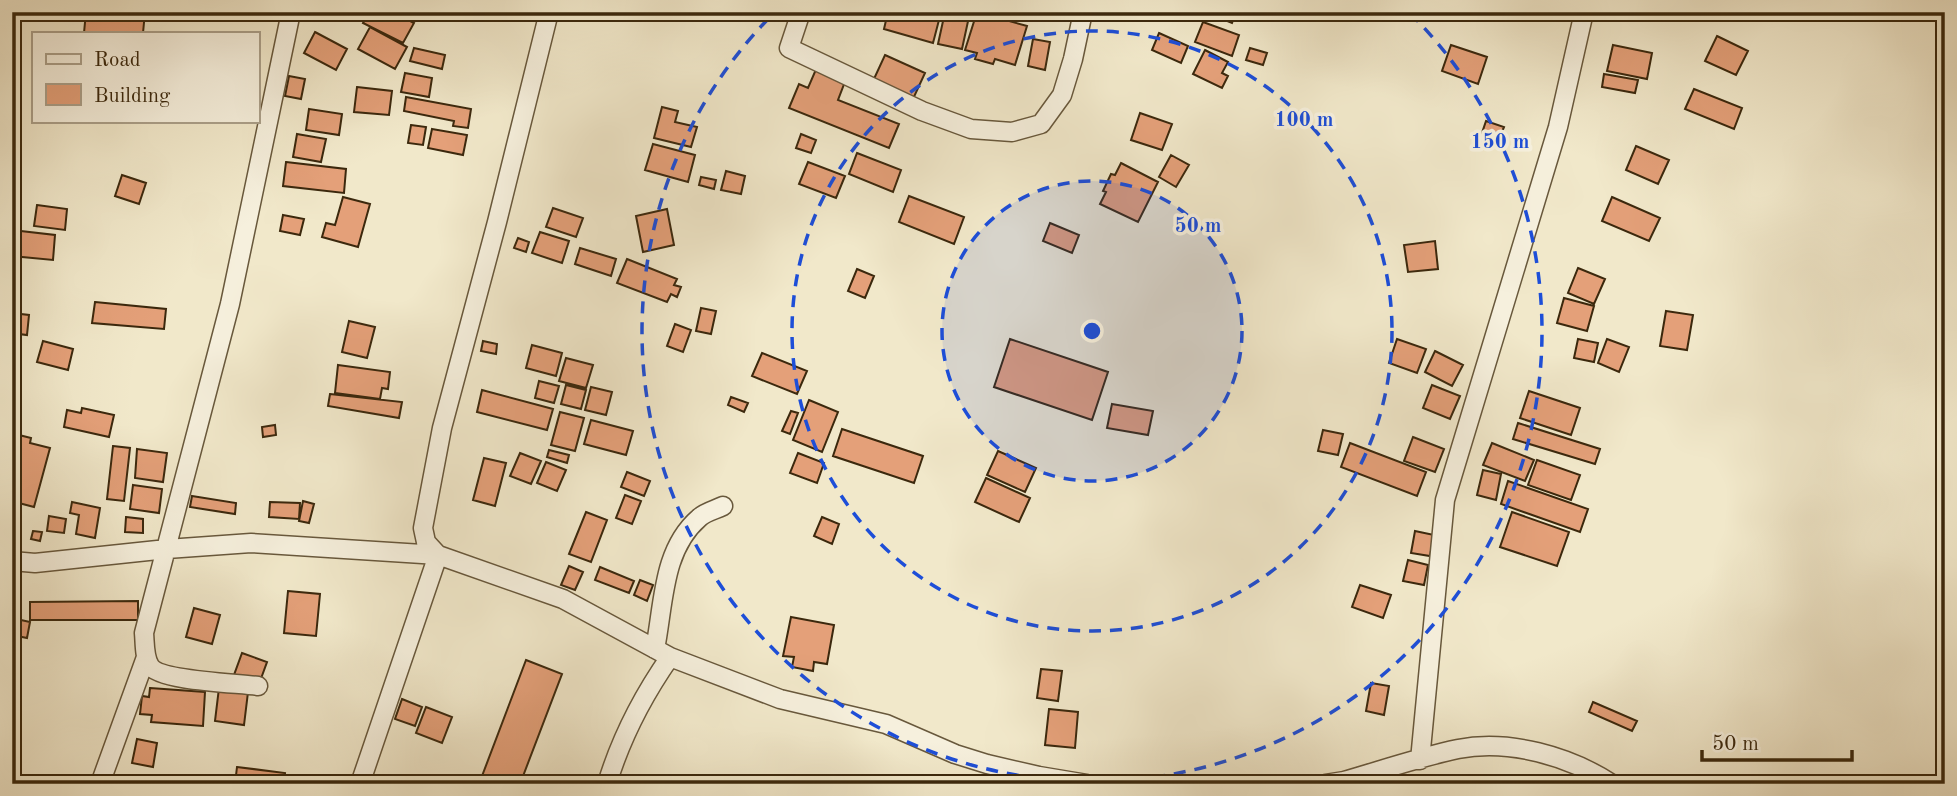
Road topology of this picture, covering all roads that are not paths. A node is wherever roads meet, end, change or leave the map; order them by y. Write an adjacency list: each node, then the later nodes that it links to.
1 (291, 12): 7 (street)
2 (549, 12): 8 (street)
3 (801, 12): 4 (street)
4 (1083, 12)
5 (1584, 12): 13 (street)
6 (723, 506): 10 (street)
7 (167, 549): 8 (street); 9 (street); 11 (street)
8 (438, 555): 10 (street); 15 (street)
9 (12, 561)
10 (662, 653): 16 (street); 17 (street)
11 (146, 657): 12 (street); 14 (street)
12 (258, 686)
13 (1420, 760): 18 (street); 19 (street)
14 (100, 784)
15 (360, 784)
16 (607, 784)
17 (1087, 784)
18 (1325, 784)
19 (1612, 784)

